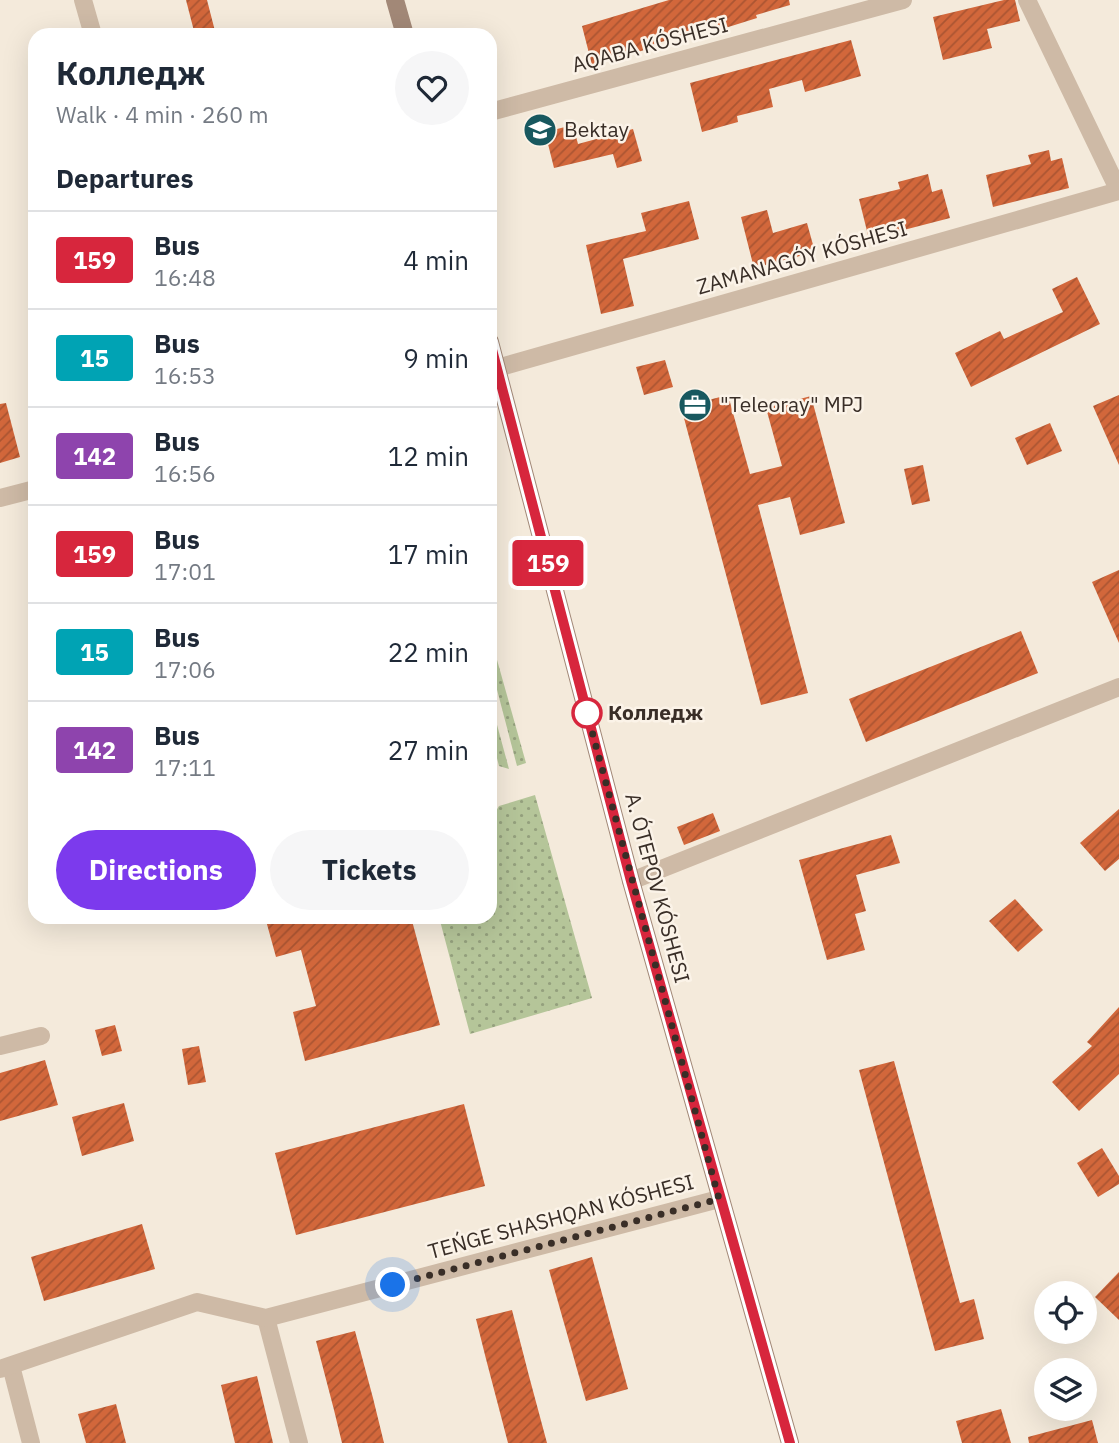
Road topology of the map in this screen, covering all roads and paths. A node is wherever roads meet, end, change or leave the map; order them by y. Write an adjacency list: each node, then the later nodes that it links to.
1 (83, 0): 5 (street)
2 (395, 0): 6 (main road)
3 (903, 0): 7 (street, AQABA KÓSHESI)
4 (1027, 0): 8 (street, ZAMANAGÓY KÓSHESI)
5 (91, 28)
6 (403, 28)
7 (497, 111)
8 (1119, 191): 9 (street, ZAMANAGÓY KÓSHESI)
9 (497, 368)
10 (497, 380): 14 (main road, A. ÓTEPOV KÓSHESI)
11 (28, 491): 12 (street)
12 (0, 498)
13 (1119, 687): 14 (street)
14 (631, 881): 17 (main road, A. ÓTEPOV KÓSHESI)
15 (41, 1036): 16 (street)
16 (0, 1046)
17 (719, 1199): 18 (street, TEŃGE SHASHQAN KÓSHESI); 22 (main road, A. ÓTEPOV KÓSHESI)
18 (266, 1318): 19 (street, TEŃGE SHASHQAN KÓSHESI); 21 (street)
19 (6, 1368): 20 (street, TEŃGE SHASHQAN KÓSHESI)
20 (31, 1443)
21 (299, 1443)
22 (790, 1443)

